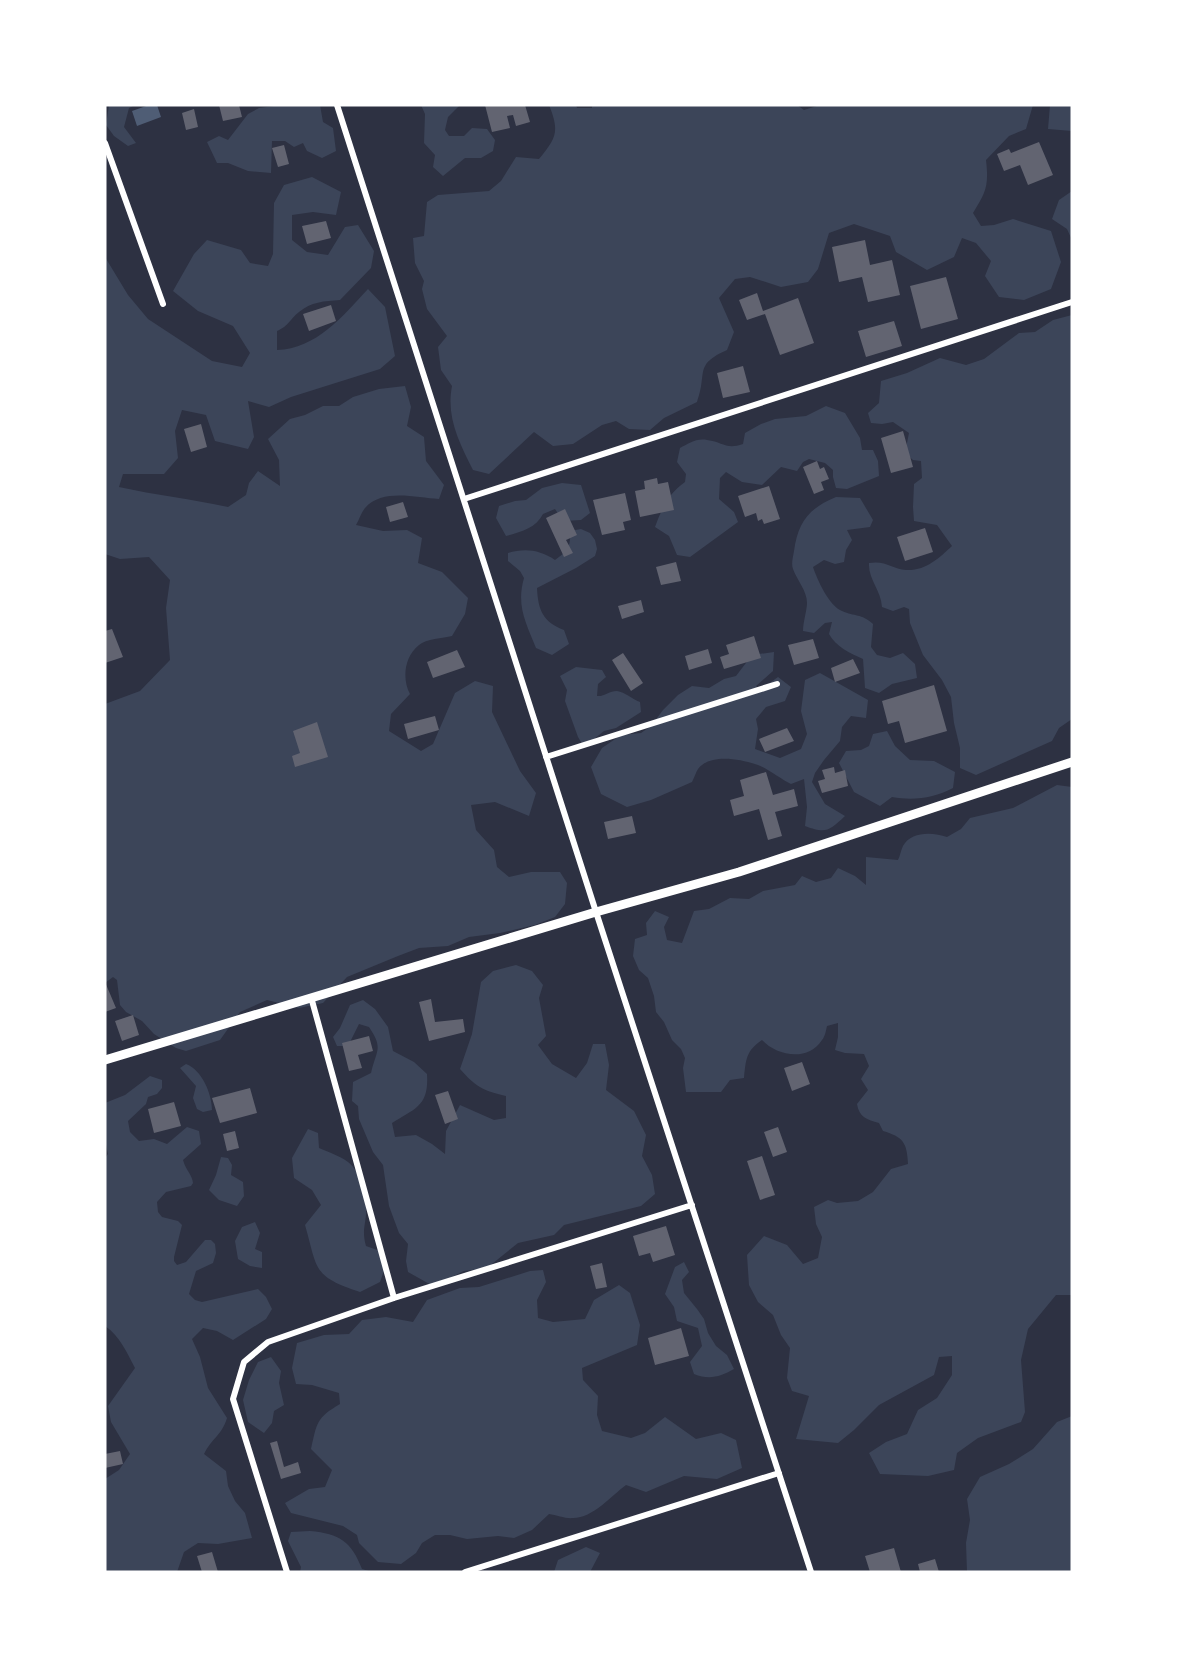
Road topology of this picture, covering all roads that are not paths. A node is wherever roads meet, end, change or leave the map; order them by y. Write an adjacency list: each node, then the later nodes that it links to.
1 (337, 105): 5 (street)
2 (105, 143): 4 (street)
3 (1072, 302): 5 (street)
4 (163, 304)
5 (464, 499): 7 (street)
6 (777, 684): 7 (street)
7 (546, 757): 9 (street)
8 (1072, 762): 9 (street)
9 (596, 912): 10 (street); 12 (street)
10 (311, 996): 11 (street); 13 (street)
11 (105, 1060)
12 (692, 1205): 13 (street); 14 (street)
13 (394, 1298): 15 (street)
14 (779, 1473): 16 (street); 17 (street)
15 (287, 1572)
16 (465, 1572)
17 (811, 1572)

